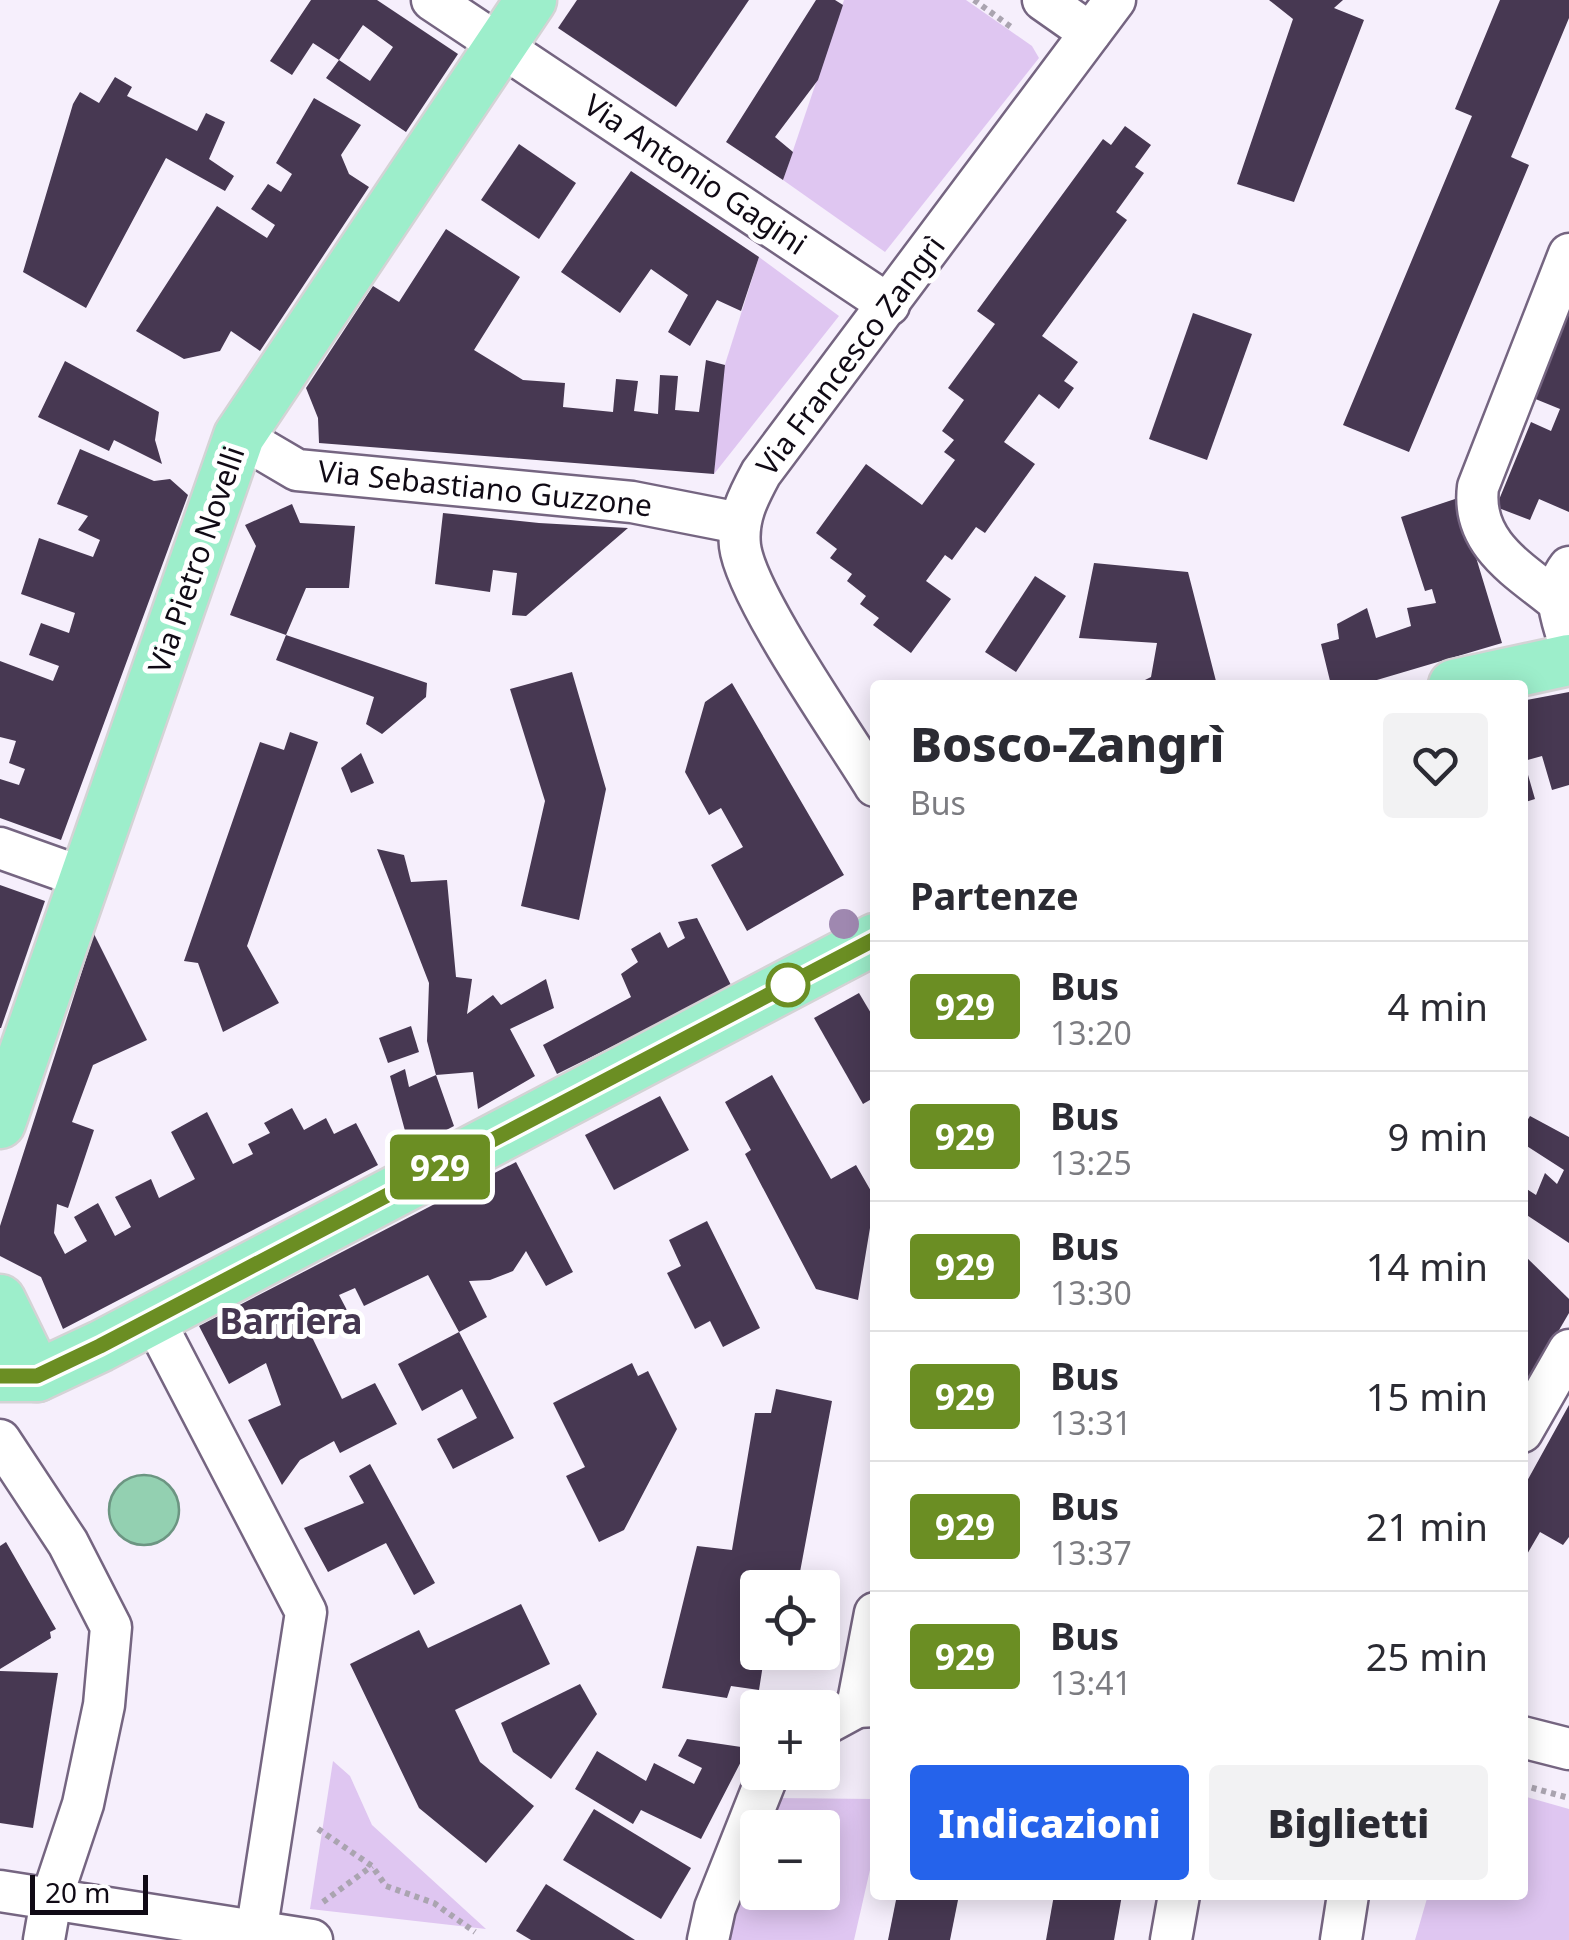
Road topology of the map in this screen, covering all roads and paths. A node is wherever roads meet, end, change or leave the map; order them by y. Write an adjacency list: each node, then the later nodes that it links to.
1 (432, 0): 8 (street, Via Antonio Gagini)
2 (531, 0): 8 (main road, Via Pietro Novelli)
3 (974, 0): 6 (path)
4 (1044, 0): 7 (street)
5 (1115, 0): 7 (street, Via Francesco Zangrì)
6 (1018, 32)
7 (1090, 33): 10 (street, Via Francesco Zangrì)
8 (500, 45): 10 (street, Via Antonio Gagini); 11 (main road, Via Pietro Novelli)
9 (1569, 254): 13 (street)
10 (890, 305): 12 (street, Via Francesco Zangrì)
11 (238, 436): 12 (street, Via Sebastiano Guzzone); 19 (main road, Via Pietro Novelli)
12 (739, 523): 17 (street)
13 (1563, 584): 14 (street)
14 (1569, 643)
15 (1569, 660): 16 (main road)
16 (1477, 680)
17 (870, 778)
18 (0, 848): 19 (street)
19 (87, 879): 21 (main road, Via Pietro Novelli)
20 (870, 942): 23 (main road)
21 (0, 1123)
22 (0, 1300): 25 (main road)
23 (153, 1318): 25 (main road); 43 (street)
24 (1569, 1350): 26 (street)
25 (18, 1376)
26 (1528, 1422)
27 (0, 1440): 38 (street)
28 (870, 1634): 29 (street)
29 (852, 1713)
30 (1528, 1740): 31 (street)
31 (1569, 1750)
32 (1528, 1787): 34 (path)
33 (762, 1790): 45 (street)
34 (1569, 1798)
35 (318, 1829): 36 (path)
36 (372, 1866): 41 (path); 42 (path)
37 (0, 1891): 38 (street)
38 (51, 1900): 43 (street); 44 (street)
39 (1179, 1900): 46 (street)
40 (1347, 1900): 47 (street)
41 (311, 1926): 43 (street)
42 (476, 1932)
43 (256, 1936)
44 (44, 1940)
45 (708, 1940)
46 (1171, 1940)
47 (1342, 1940)

